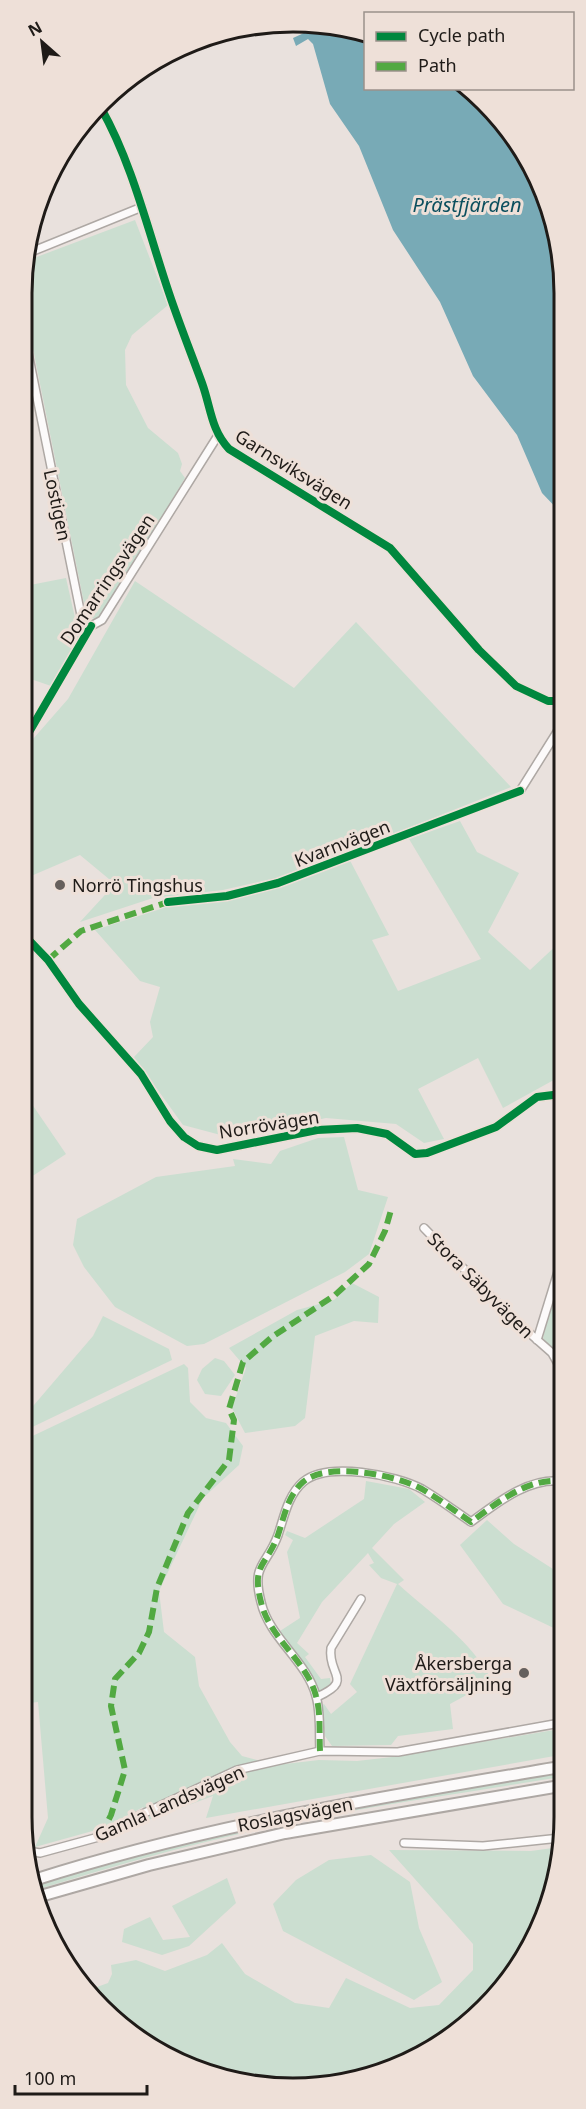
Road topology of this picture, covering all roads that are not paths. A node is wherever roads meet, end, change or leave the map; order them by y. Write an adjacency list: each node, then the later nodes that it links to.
1 (104, 113): 2 (street, Garnsviksvägen)
2 (142, 207): 3 (street); 5 (street, Garnsviksvägen)
3 (36, 250)
4 (32, 373): 6 (street, Lostigen)
5 (217, 437): 6 (street, Domarringsvägen); 7 (street, Garnsviksvägen)
6 (91, 626)
7 (554, 700)
8 (554, 736): 9 (street)
9 (520, 791)
10 (32, 943): 11 (street, Norrövägen)
11 (554, 1095)
12 (424, 1228): 14 (street, Stora Säbyvägen)
13 (554, 1285): 14 (street)
14 (537, 1340): 15 (street, Stora Säbyvägen)
15 (554, 1357)
16 (554, 1480): 18 (street)
17 (361, 1599): 18 (street)
18 (317, 1697): 20 (street)
19 (554, 1724): 20 (street, Gamla Landsvägen)
20 (320, 1751): 25 (street, Gamla Landsvägen)
21 (554, 1768): 26 (main road, Roslagsvägen)
22 (554, 1787): 27 (main road, Roslagsvägen)
23 (553, 1839): 24 (street)
24 (404, 1843)
25 (34, 1852)
26 (39, 1878)
27 (43, 1895)

